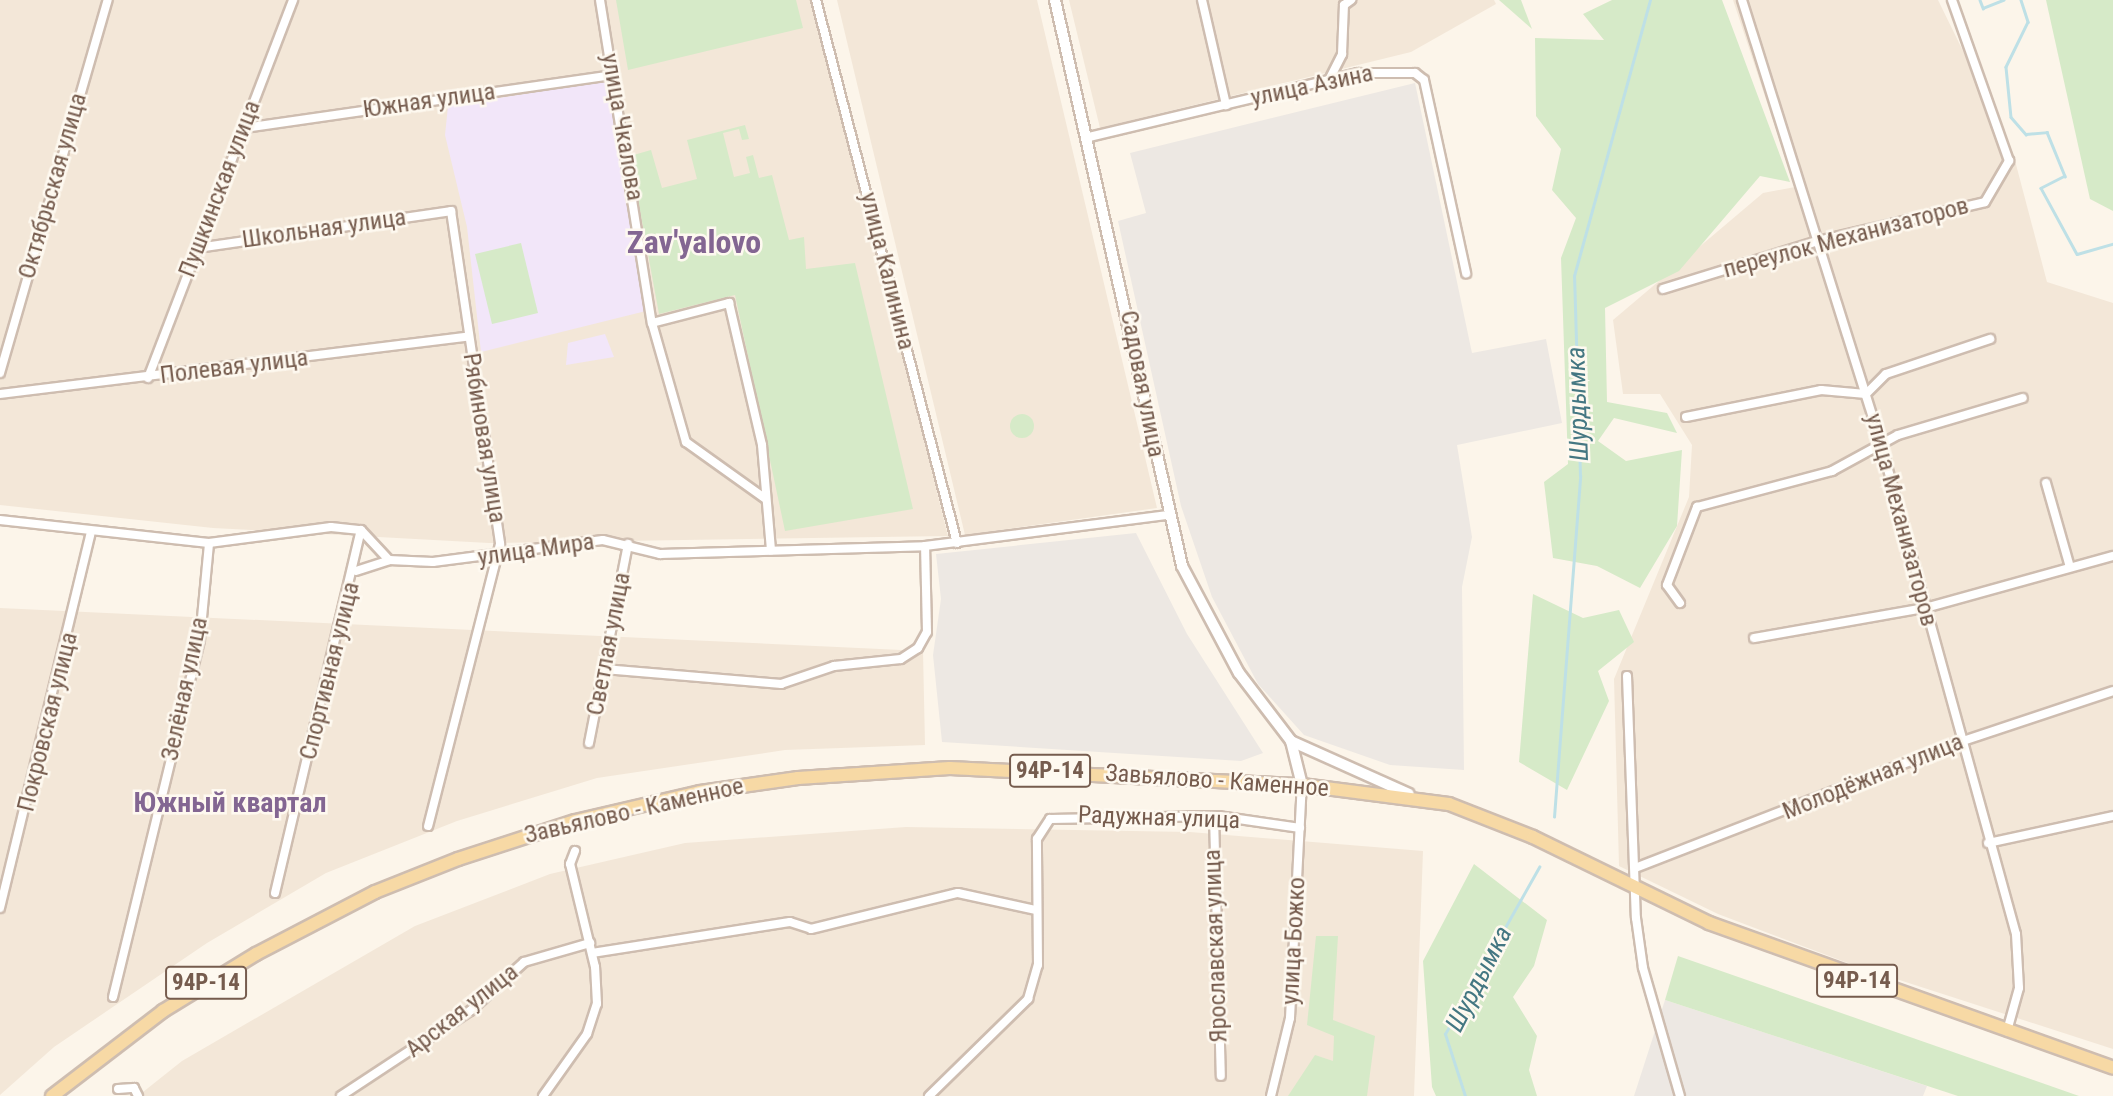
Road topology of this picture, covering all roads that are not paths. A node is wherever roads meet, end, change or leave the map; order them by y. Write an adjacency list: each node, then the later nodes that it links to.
1 (108, 0): 23 (street, Октябрьская улица)
2 (293, 0): 13 (street, Пушкинская улица)
3 (600, 0): 10 (street, улица Чкалова)
4 (816, 0): 37 (street, улица Калинина)
5 (1055, 0): 14 (street, Садовая улица)
6 (1202, 0): 12 (street)
7 (1352, 0): 11 (street)
8 (1742, 0): 16 (street, улица Механизаторов)
9 (1952, 0): 16 (street, переулок Механизаторов)
10 (613, 75): 13 (street, Южная улица); 20 (street, улица Чкалова)
11 (1329, 80): 12 (street, улица Азина); 18 (street, улица Азина)
12 (1226, 105): 14 (street, улица Азина)
13 (245, 128): 17 (street, Пушкинская улица)
14 (1089, 137): 32 (street, Садовая улица)
15 (451, 211): 17 (street, Школьная улица); 21 (street, Рябиновая улица)
16 (1818, 241): 19 (street, переулок Механизаторов); 26 (street, улица Механизаторов)
17 (198, 248): 24 (street, Пушкинская улица)
18 (1466, 273)
19 (1663, 289)
20 (652, 323): 31 (street, улица Чкалова); 31 (street)
21 (467, 337): 24 (street, Полевая улица); 42 (street, Рябиновая улица)
22 (1990, 339): 26 (street)
23 (0, 373)
24 (148, 378): 25 (street, Полевая улица)
25 (0, 394)
26 (1866, 394): 28 (street); 29 (street, улица Механизаторов)
27 (2023, 398): 29 (street)
28 (1686, 417)
29 (1881, 444): 46 (street); 47 (street, улица Механизаторов)
30 (2046, 483): 44 (street)
31 (766, 499): 40 (street)
32 (1168, 515): 37 (street, улица Мира); 52 (street, Садовая улица)
33 (0, 520): 35 (street)
34 (361, 530): 36 (street); 43 (street); 45 (street, Спортивная улица)
35 (90, 535): 36 (street); 66 (street, Покровская улица)
36 (209, 542): 70 (street, Зелёная улица)
37 (957, 543): 39 (street, улица Мира)
38 (628, 544): 40 (street, улица Мира); 42 (street, улица Мира); 49 (street, Светлая улица)
39 (925, 546): 40 (street, улица Мира); 49 (street)
40 (771, 551)
41 (2113, 556): 44 (street)
42 (498, 558): 43 (street, улица Мира); 59 (street, Рябиновая улица)
43 (389, 560): 45 (street, улица Мира)
44 (2070, 567): 47 (street)
45 (356, 570): 65 (street, Спортивная улица)
46 (1680, 603)
47 (1925, 608): 48 (street); 53 (street, улица Механизаторов)
48 (1754, 638)
49 (604, 669): 54 (street, Светлая улица)
50 (1627, 676): 63 (street)
51 (2113, 691): 53 (street, Молодёжная улица)
52 (1291, 741): 55 (street); 56 (street)
53 (1960, 742): 61 (street, улица Механизаторов); 63 (street, Молодёжная улица)
54 (589, 743)
55 (1302, 785): 56 (main road, Завьялово - Каменное / 94Р-14); 60 (street, улица Божко); 75 (main road, Завьялово - Каменное / 94Р-14)
56 (1409, 794): 64 (main road, Завьялово - Каменное / 94Р-14)
57 (1214, 816): 60 (street, Радужная улица); 67 (street, Радужная улица); 73 (street, Ярославская улица)
58 (2113, 816): 61 (street)
59 (428, 826)
60 (1300, 828): 80 (street, улица Божко)
61 (1988, 843): 71 (street, улица Механизаторов)
62 (575, 850): 68 (street)
63 (1635, 867): 64 (street)
64 (1635, 888): 71 (main road, Завьялово - Каменное / 94Р-14); 81 (street)
65 (275, 893)
66 (0, 908)
67 (1036, 910): 69 (street); 79 (street, Радужная улица)
68 (590, 943): 69 (street); 77 (street, Арская улица)
69 (592, 953): 78 (street)
70 (113, 997)
71 (2007, 1031): 72 (main road, Завьялово - Каменное / 94Р-14)
72 (2113, 1068)
73 (1221, 1076)
74 (118, 1089): 76 (street)
75 (52, 1096)
76 (138, 1096)
77 (341, 1096)
78 (543, 1096)
79 (929, 1096)
80 (1271, 1096)
81 (1680, 1096)

